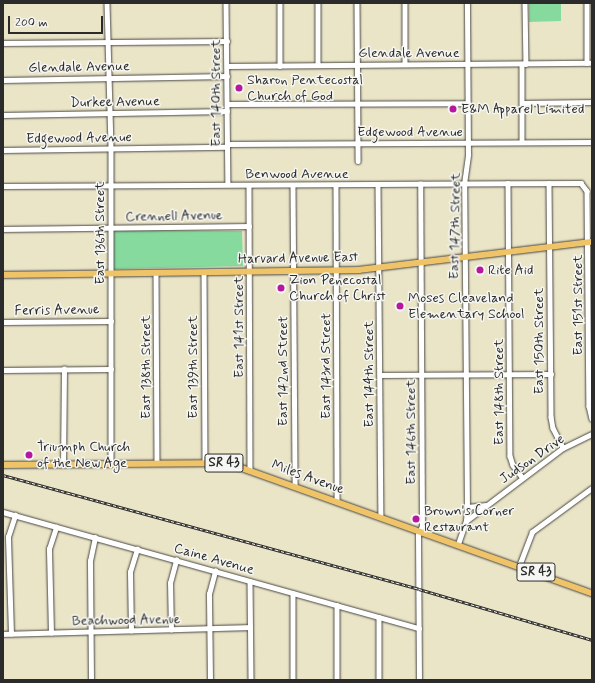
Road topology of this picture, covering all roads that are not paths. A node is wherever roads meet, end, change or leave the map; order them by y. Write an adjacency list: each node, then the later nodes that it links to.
1 (107, 3): 11 (street, East 136th Street)
2 (226, 3): 10 (street, East 140th Street)
3 (280, 3): 20 (street)
4 (318, 3): 18 (street)
5 (357, 3): 14 (street)
6 (405, 3): 15 (street)
7 (467, 3): 16 (street, East 147th Street)
8 (525, 3): 17 (street)
9 (587, 3): 13 (street)
10 (227, 41): 11 (street); 19 (street, East 140th Street)
11 (107, 42): 12 (street); 22 (street, East 136th Street)
12 (3, 43)
13 (590, 63): 17 (street, Glendale Avenue)
14 (357, 64): 15 (street, Glendale Avenue); 18 (street, Glendale Avenue); 28 (street)
15 (405, 64): 16 (street, Glendale Avenue)
16 (467, 64): 17 (street, Glendale Avenue); 25 (street, East 147th Street)
17 (524, 64): 26 (street)
18 (318, 65): 20 (street, Glendale Avenue)
19 (227, 66): 20 (street, Glendale Avenue); 21 (street, East 140th Street)
20 (280, 66)
21 (227, 76): 22 (street, Glendale Avenue); 27 (street, East 140th Street)
22 (108, 77): 23 (street, Glendale Avenue); 30 (street, East 136th Street)
23 (3, 80)
24 (592, 102): 26 (street)
25 (468, 103): 28 (street); 32 (street, East 147th Street)
26 (522, 103): 33 (street)
27 (227, 104): 28 (street); 29 (street, East 140th Street)
28 (358, 104): 35 (street)
29 (227, 111): 30 (street, Durkee Avenue); 36 (street, East 140th Street)
30 (109, 113): 31 (street, Durkee Avenue); 37 (street, East 136th Street)
31 (3, 115)
32 (468, 142): 33 (street, Edgewood Avenue); 35 (street, Edgewood Avenue); 47 (street, East 147th Street)
33 (522, 142): 34 (street, Edgewood Avenue)
34 (592, 142)
35 (358, 143): 36 (street, Edgewood Avenue); 39 (street)
36 (227, 145): 37 (street, Edgewood Avenue); 43 (street, East 140th Street)
37 (111, 149): 38 (street, Edgewood Avenue); 42 (street, East 136th Street)
38 (3, 150)
39 (358, 161)
40 (508, 183): 41 (street, Benwood Avenue); 47 (street, Benwood Avenue); 57 (street, East 148th Street)
41 (549, 183): 51 (street, Benwood Avenue); 56 (street, East 150th Street)
42 (111, 184): 43 (street, Benwood Avenue); 49 (street, Benwood Avenue); 53 (street, East 136th Street)
43 (228, 184): 50 (street, Benwood Avenue)
44 (336, 184): 45 (street, Benwood Avenue); 48 (street, Benwood Avenue); 61 (street, East 143rd Street)
45 (378, 184): 46 (street, Benwood Avenue); 60 (street, East 144th Street)
46 (420, 184): 47 (street, Benwood Avenue); 59 (street, East 146th Street)
47 (464, 184): 58 (street, East 147th Street)
48 (293, 185): 50 (street, Benwood Avenue); 63 (street, East 142nd Street)
49 (3, 186)
50 (249, 186): 52 (street, East 141st Street)
51 (587, 191): 55 (street, East 151st Street)
52 (249, 226): 53 (street, Crennell Avenue); 62 (street, East 141st Street)
53 (111, 227): 54 (street, Crennell Avenue); 66 (street, East 136th Street)
54 (3, 230)
55 (590, 242): 56 (main road, Harvard Avenue East); 78 (street, East 151st Street)
56 (550, 247): 57 (main road, Harvard Avenue East); 74 (street, East 150th Street)
57 (509, 252): 58 (main road, Harvard Avenue East); 73 (street, East 148th Street)
58 (465, 258): 59 (main road, Harvard Avenue East); 77 (street, East 147th Street)
59 (420, 262): 60 (main road, Harvard Avenue East); 76 (street, East 146th Street)
60 (379, 267): 61 (main road, Harvard Avenue East); 75 (street, East 144th Street)
61 (337, 270): 63 (main road, Harvard Avenue East); 90 (street, East 143rd Street)
62 (249, 271): 63 (main road, Harvard Avenue East); 65 (main road, Harvard Avenue East); 86 (street, East 141st Street)
63 (294, 271): 88 (street, East 142nd Street)
64 (156, 272): 65 (main road, Harvard Avenue East); 66 (main road, Harvard Avenue East); 81 (street, East 138th Street)
65 (204, 272): 82 (street, East 139th Street)
66 (111, 273): 67 (main road, Harvard Avenue East); 68 (street, East 136th Street)
67 (3, 275)
68 (111, 321): 69 (street, Ferris Avenue); 71 (street, East 136th Street)
69 (3, 322)
70 (64, 369): 71 (street); 72 (street); 85 (street)
71 (111, 369): 83 (street, East 136th Street)
72 (3, 370)
73 (510, 374): 74 (street); 77 (street); 87 (street, East 148th Street)
74 (551, 374): 80 (street, East 150th Street)
75 (380, 375): 76 (street); 96 (street, East 144th Street)
76 (422, 375): 77 (street); 99 (street, East 146th Street)
77 (466, 375): 92 (street, East 147th Street)
78 (592, 419)
79 (592, 434): 80 (street, Judson Drive)
80 (563, 448): 87 (street, Judson Drive)
81 (157, 463): 82 (main road, Miles Avenue / SR 43); 83 (main road, Miles Avenue / SR 43)
82 (205, 463): 86 (main road, Miles Avenue / SR 43)
83 (111, 464): 85 (main road, Miles Avenue / SR 43)
84 (3, 465): 85 (main road, Miles Avenue / SR 43)
85 (63, 465)
86 (250, 469): 88 (main road, Miles Avenue / SR 43)
87 (522, 477): 91 (street, Judson Drive)
88 (295, 486): 90 (main road, Miles Avenue / SR 43)
89 (592, 488): 104 (street)
90 (337, 500): 96 (main road, Miles Avenue / SR 43)
91 (486, 505): 92 (street); 93 (street, Judson Drive)
92 (466, 509): 93 (street); 97 (street, East 147th Street)
93 (479, 511): 97 (street, Judson Drive)
94 (3, 512): 95 (street, Caine Avenue)
95 (15, 515): 98 (street, Caine Avenue); 119 (street)
96 (381, 516): 99 (main road, Miles Avenue / SR 43)
97 (466, 521): 101 (street, East 147th Street)
98 (56, 527): 100 (street, Caine Avenue); 117 (street)
99 (420, 530): 101 (main road, Miles Avenue / SR 43); 112 (street, East 146th Street)
100 (95, 538): 102 (street, Caine Avenue); 115 (street)
101 (458, 544): 104 (main road, Miles Avenue / SR 43)
102 (137, 549): 103 (street, Caine Avenue); 116 (street)
103 (176, 560): 105 (street, Caine Avenue); 114 (street)
104 (519, 566): 107 (main road, Miles Avenue / SR 43)
105 (215, 571): 106 (street, Caine Avenue); 113 (street)
106 (250, 581): 108 (street, Caine Avenue); 111 (street)
107 (592, 592)
108 (293, 593): 109 (street, Caine Avenue); 123 (street)
109 (337, 605): 110 (street, Caine Avenue); 124 (street)
110 (379, 617): 112 (street, Caine Avenue); 125 (street)
111 (250, 628): 113 (street, Beachwood Avenue); 122 (street)
112 (419, 628): 126 (street, East 146th Street)
113 (210, 629): 114 (street, Beachwood Avenue); 121 (street)
114 (171, 630): 116 (street, Beachwood Avenue)
115 (91, 631): 116 (street, Beachwood Avenue); 117 (street, Beachwood Avenue); 120 (street)
116 (131, 631)
117 (51, 632): 119 (street, Beachwood Avenue)
118 (3, 634): 119 (street, Beachwood Avenue)
119 (11, 634)
120 (91, 680)
121 (210, 680)
122 (251, 680)
123 (293, 680)
124 (337, 680)
125 (379, 680)
126 (419, 680)

